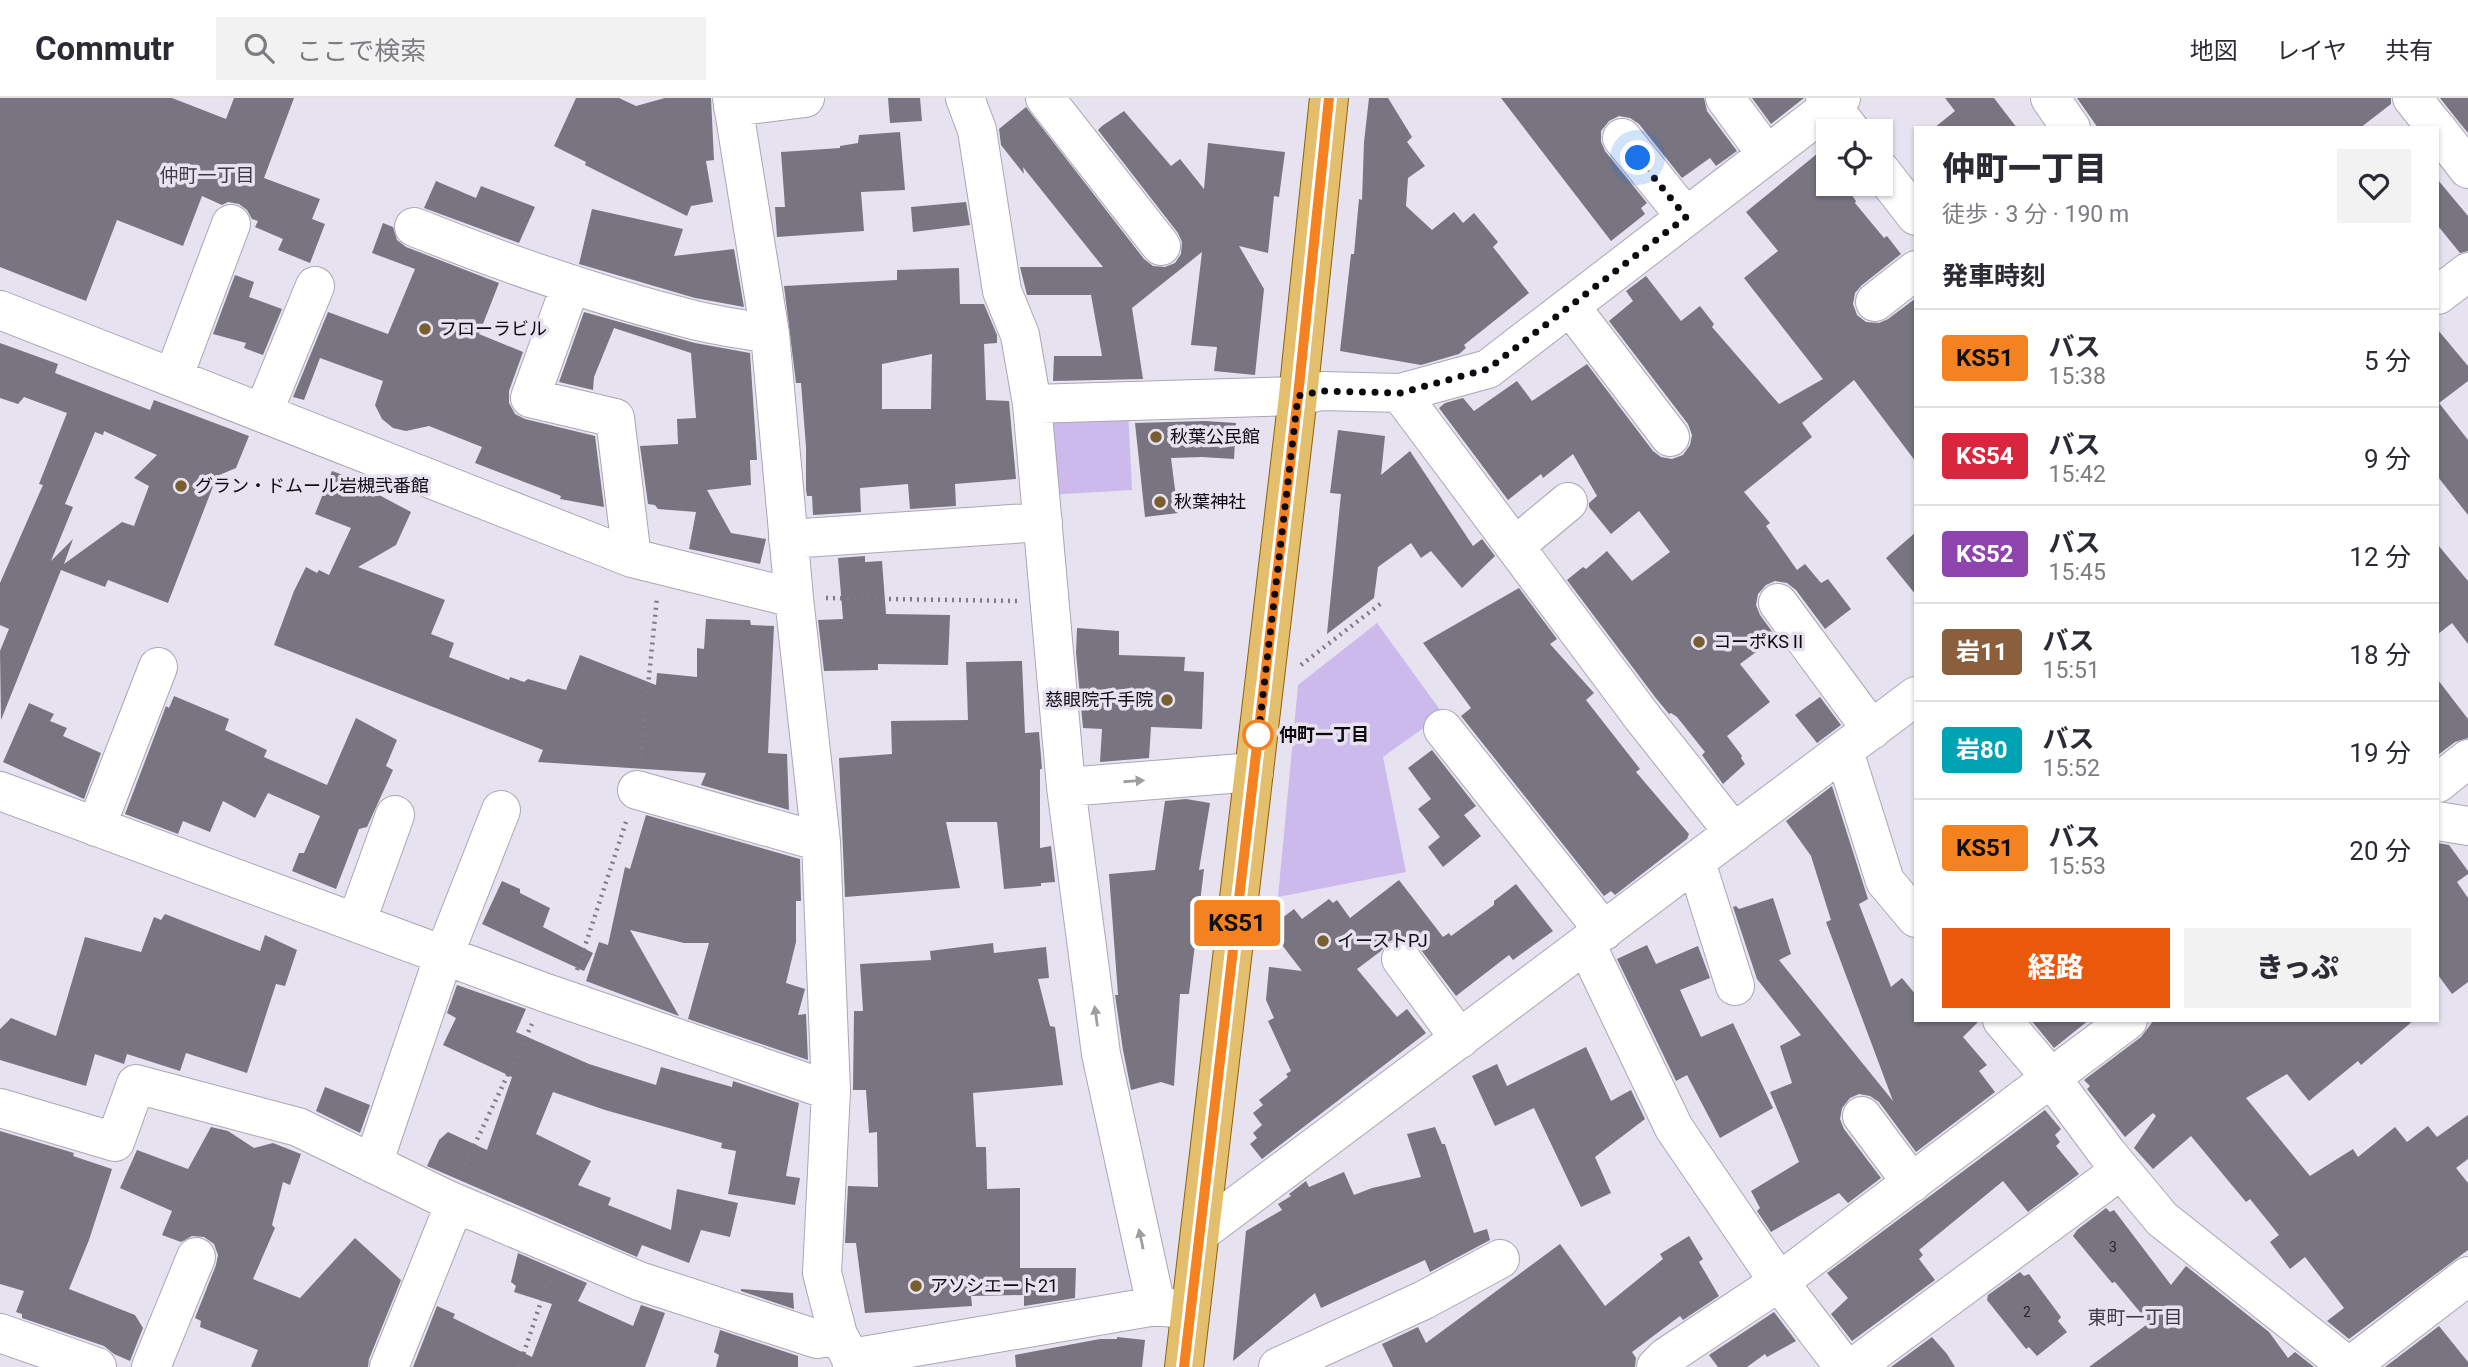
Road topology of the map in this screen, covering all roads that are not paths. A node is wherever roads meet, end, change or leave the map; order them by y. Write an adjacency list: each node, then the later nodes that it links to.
1 (806, 98): 8 (street)
2 (965, 98): 34 (street)
3 (1045, 98): 21 (street)
4 (1329, 98): 33 (main road)
5 (1725, 98): 14 (street)
6 (2050, 98): 10 (street)
7 (2412, 98): 11 (street)
8 (732, 102): 30 (street)
9 (1837, 108): 14 (street)
10 (2070, 126)
11 (2435, 126)
12 (2439, 132): 15 (street)
13 (1622, 138): 18 (street)
14 (1767, 155): 18 (street)
15 (2468, 169)
16 (1893, 186): 17 (street)
17 (1914, 213)
18 (1686, 217): 28 (street)
19 (231, 225): 31 (street)
20 (414, 227): 24 (street)
21 (1161, 246)
22 (1914, 272): 27 (street)
23 (2468, 272): 26 (street)
24 (571, 284): 30 (street); 41 (street)
25 (315, 286): 35 (street)
26 (2439, 294)
27 (1875, 302)
28 (1570, 306): 32 (street); 36 (street)
29 (0, 310): 31 (street)
30 (770, 334): 39 (street)
31 (173, 378): 35 (street)
32 (1400, 393): 33 (street); 40 (street)
33 (1298, 396): 34 (street); 49 (main road)
34 (1032, 404): 38 (street)
35 (262, 413): 41 (street)
36 (1671, 437)
37 (1568, 502): 40 (street)
38 (1043, 522): 39 (street); 51 (street)
39 (788, 539): 42 (street)
40 (1514, 546): 59 (street)
41 (632, 558): 42 (street)
42 (794, 598): 60 (street)
43 (1778, 603): 47 (street)
44 (158, 667): 58 (street)
45 (1914, 698): 47 (street)
46 (1443, 729): 64 (street)
47 (1858, 740): 59 (street); 62 (street)
48 (2468, 760): 50 (street)
49 (1254, 772): 51 (street, one-way to 49); 79 (main road)
50 (2439, 782)
51 (1066, 787): 84 (street, one-way to 51)
52 (637, 790): 60 (street)
53 (0, 791): 58 (street)
54 (500, 810): 65 (street)
55 (395, 816): 63 (street)
56 (2439, 821): 57 (street)
57 (2468, 825)
58 (96, 827): 63 (street)
59 (1734, 833): 61 (street)
60 (821, 842): 72 (street)
61 (1696, 862): 64 (street); 67 (street)
62 (1914, 916)
63 (356, 923): 65 (street)
64 (1595, 938): 70 (street); 83 (street)
65 (444, 955): 72 (street); 75 (street)
66 (1401, 959): 70 (street)
67 (1735, 986)
68 (2004, 1022): 71 (street)
69 (2125, 1022): 71 (street)
70 (1460, 1039): 79 (street)
71 (2052, 1079): 76 (street); 77 (street)
72 (831, 1091): 86 (street)
73 (0, 1108): 75 (street)
74 (1862, 1116): 77 (street)
75 (373, 1164): 78 (street)
76 (2121, 1170): 94 (street); 95 (street)
77 (1912, 1183): 83 (street)
78 (452, 1202): 86 (street); 89 (street)
79 (1200, 1233): 84 (main road)
80 (196, 1257): 88 (street)
81 (1500, 1259): 91 (street)
82 (2468, 1276): 95 (street)
83 (1779, 1282): 92 (street); 93 (street)
84 (1174, 1308): 86 (street); 90 (main road)
85 (0, 1333): 87 (street)
86 (847, 1353)
87 (97, 1367)
88 (151, 1367)
89 (389, 1367)
90 (1185, 1367)
91 (1278, 1367)
92 (1656, 1367)
93 (1844, 1367)
94 (1854, 1367)
95 (2349, 1367)

